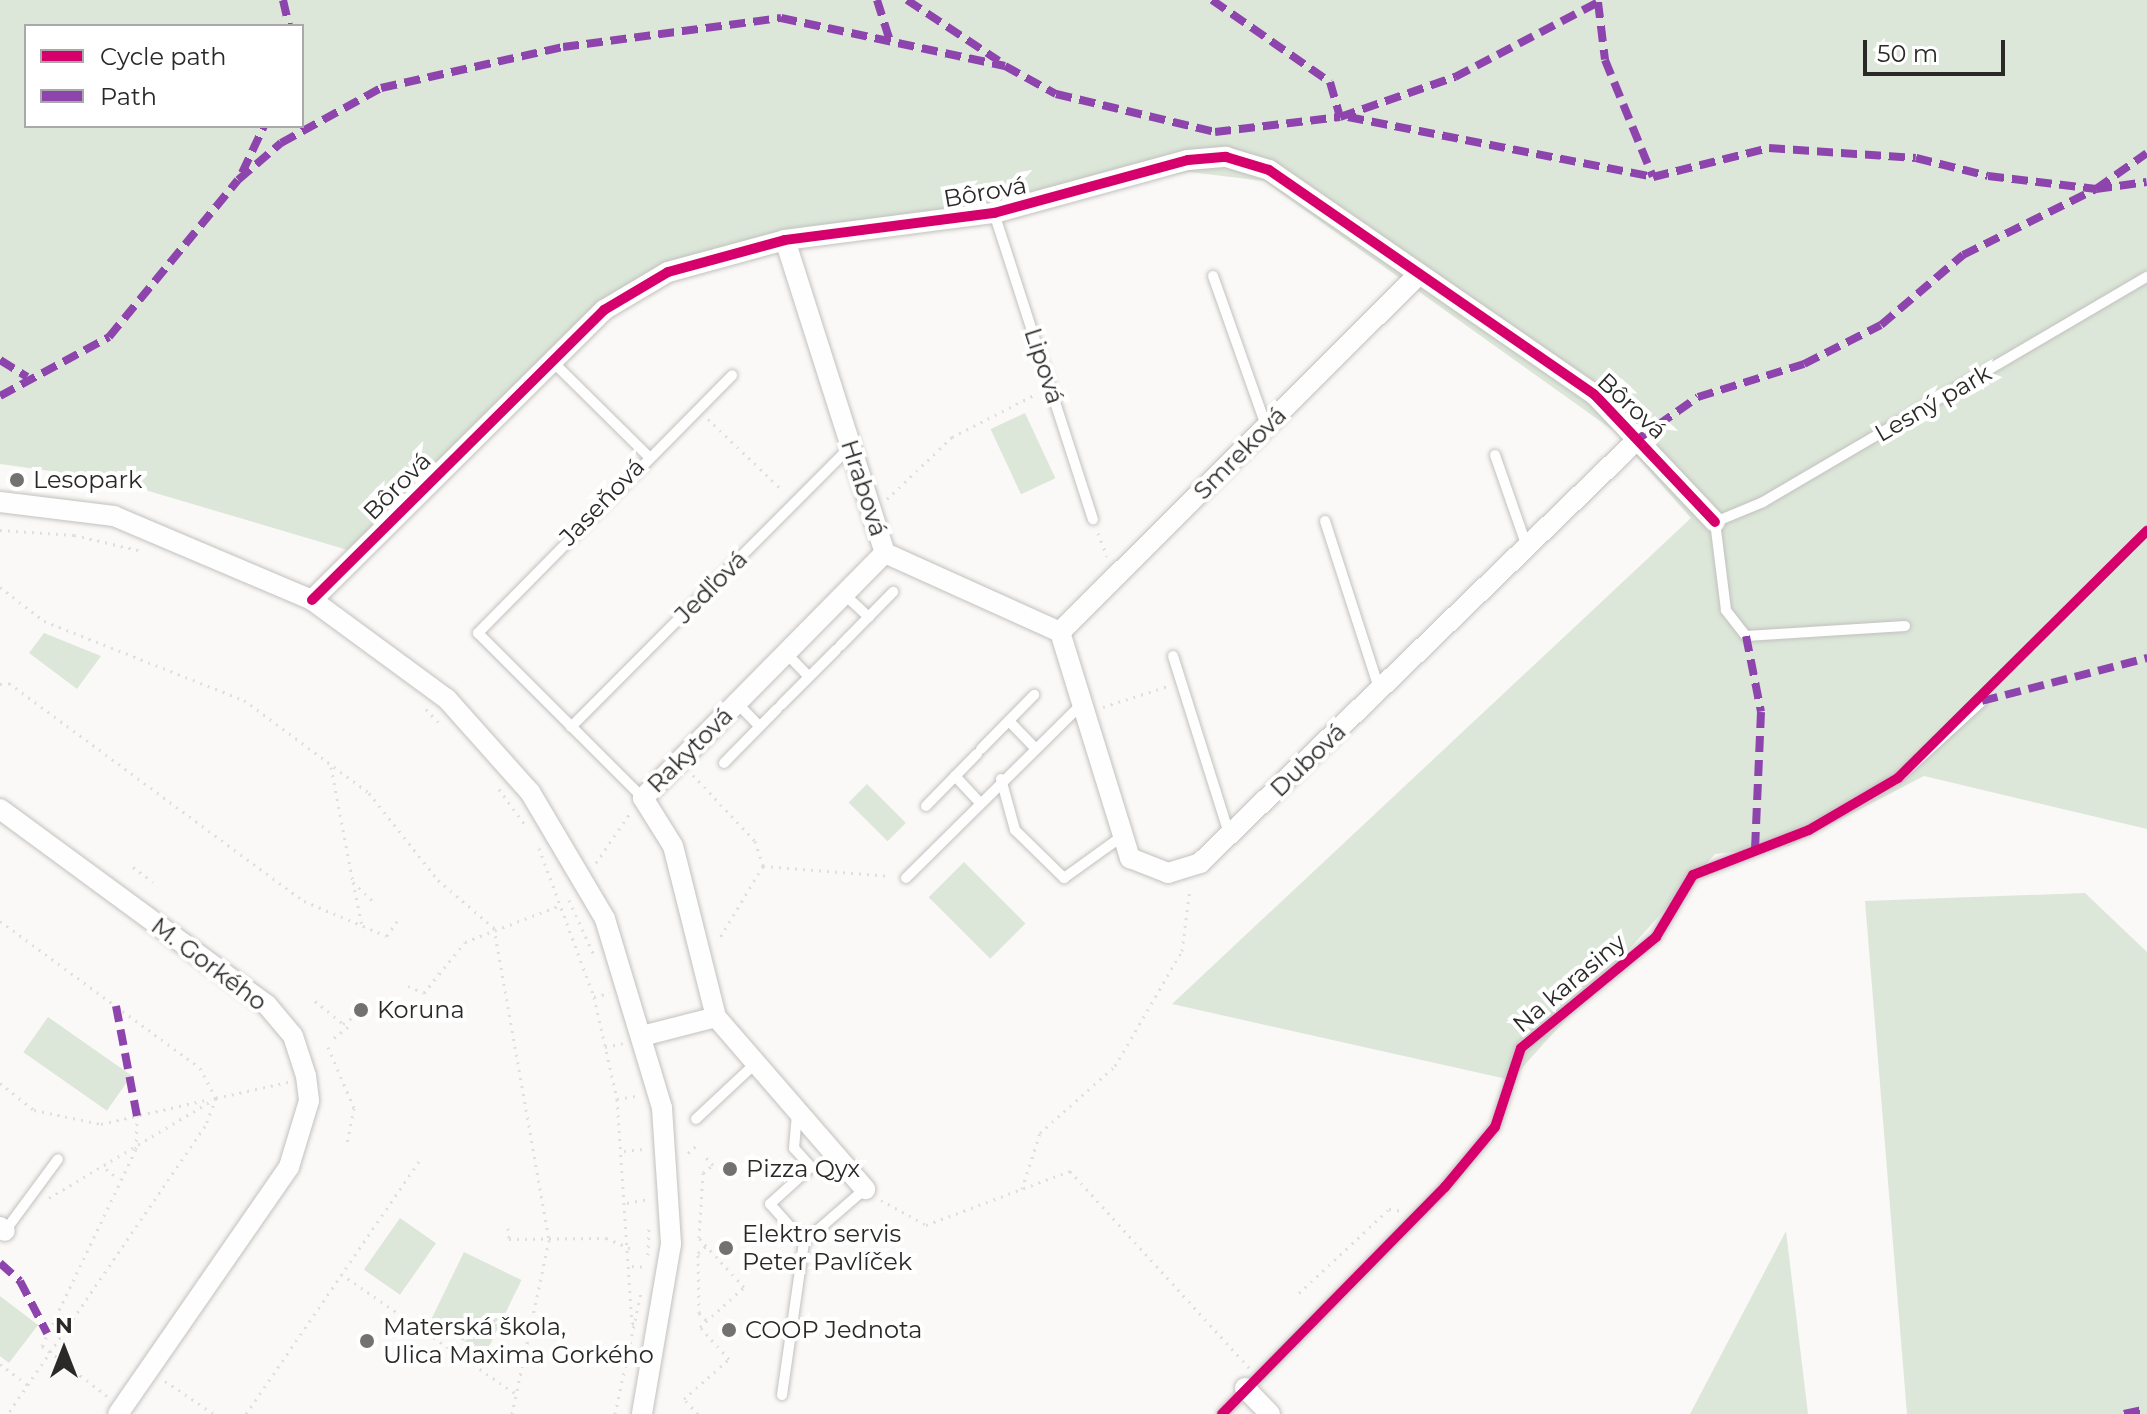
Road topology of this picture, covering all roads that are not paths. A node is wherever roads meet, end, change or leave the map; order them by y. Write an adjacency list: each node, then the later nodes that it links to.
1 (994, 213): 2 (street, Bôrová); 3 (street, Bôrová); 14 (lane, Lipová)
2 (785, 240): 6 (street, Bôrová); 10 (street, Hrabová)
3 (1419, 274): 8 (street, Smreková); 9 (street, Bôrová)
4 (1213, 276): 8 (lane)
5 (2147, 277): 16 (lane, Lesný park)
6 (551, 360): 11 (lane); 21 (street, Bôrová)
7 (732, 375): 11 (lane, Jaseňová)
8 (1266, 426): 24 (street, Smreková)
9 (1638, 439): 16 (street, Bôrová); 17 (street, Dubová)
10 (850, 447): 18 (street, Hrabová); 35 (lane, Jedľová)
11 (647, 455): 35 (lane, Jaseňová)
12 (1495, 455): 17 (lane)
13 (0, 502): 21 (street)
14 (1093, 519)
15 (1325, 521): 28 (lane)
16 (1715, 522): 23 (lane)
17 (1527, 547): 28 (street, Dubová)
18 (885, 553): 20 (street, Rakytová); 24 (street, Hrabová)
19 (893, 592): 22 (lane)
20 (844, 594): 22 (lane); 25 (street, Rakytová)
21 (312, 600): 48 (street)
22 (869, 617): 27 (lane)
23 (1905, 626)
24 (1060, 632): 32 (street)
25 (786, 653): 27 (lane); 31 (street, Rakytová)
26 (1173, 656): 44 (lane)
27 (809, 677): 34 (lane)
28 (1380, 690): 44 (street, Dubová)
29 (1034, 695): 33 (lane)
30 (1982, 701): 56 (lane, Na karasiny)
31 (737, 703): 34 (lane); 40 (street, Rakytová)
32 (1086, 706): 36 (lane); 45 (street)
33 (1009, 721): 36 (lane); 38 (lane)
34 (759, 726): 37 (lane)
35 (571, 727): 40 (lane)
36 (1033, 746): 39 (lane)
37 (724, 763)
38 (955, 776): 41 (lane); 42 (lane)
39 (1001, 779): 41 (lane); 45 (lane)
40 (639, 802): 47 (street, Rakytová)
41 (979, 802): 46 (lane)
42 (926, 806)
43 (0, 809): 58 (street, M. Gorkého)
44 (1230, 836): 45 (street, Dubová)
45 (1121, 837)
46 (906, 878)
47 (716, 1017): 48 (street); 49 (street)
48 (637, 1039): 59 (street)
49 (757, 1062): 50 (street); 51 (lane)
50 (797, 1106): 53 (street); 55 (lane)
51 (696, 1119)
52 (58, 1159): 54 (lane)
53 (865, 1189): 55 (lane)
54 (3, 1229)
55 (804, 1242): 57 (lane)
56 (1250, 1382): 60 (lane, Na karasiny); 61 (street)
57 (782, 1395)
58 (110, 1409)
59 (642, 1414)
60 (1222, 1414)
61 (1270, 1414)

